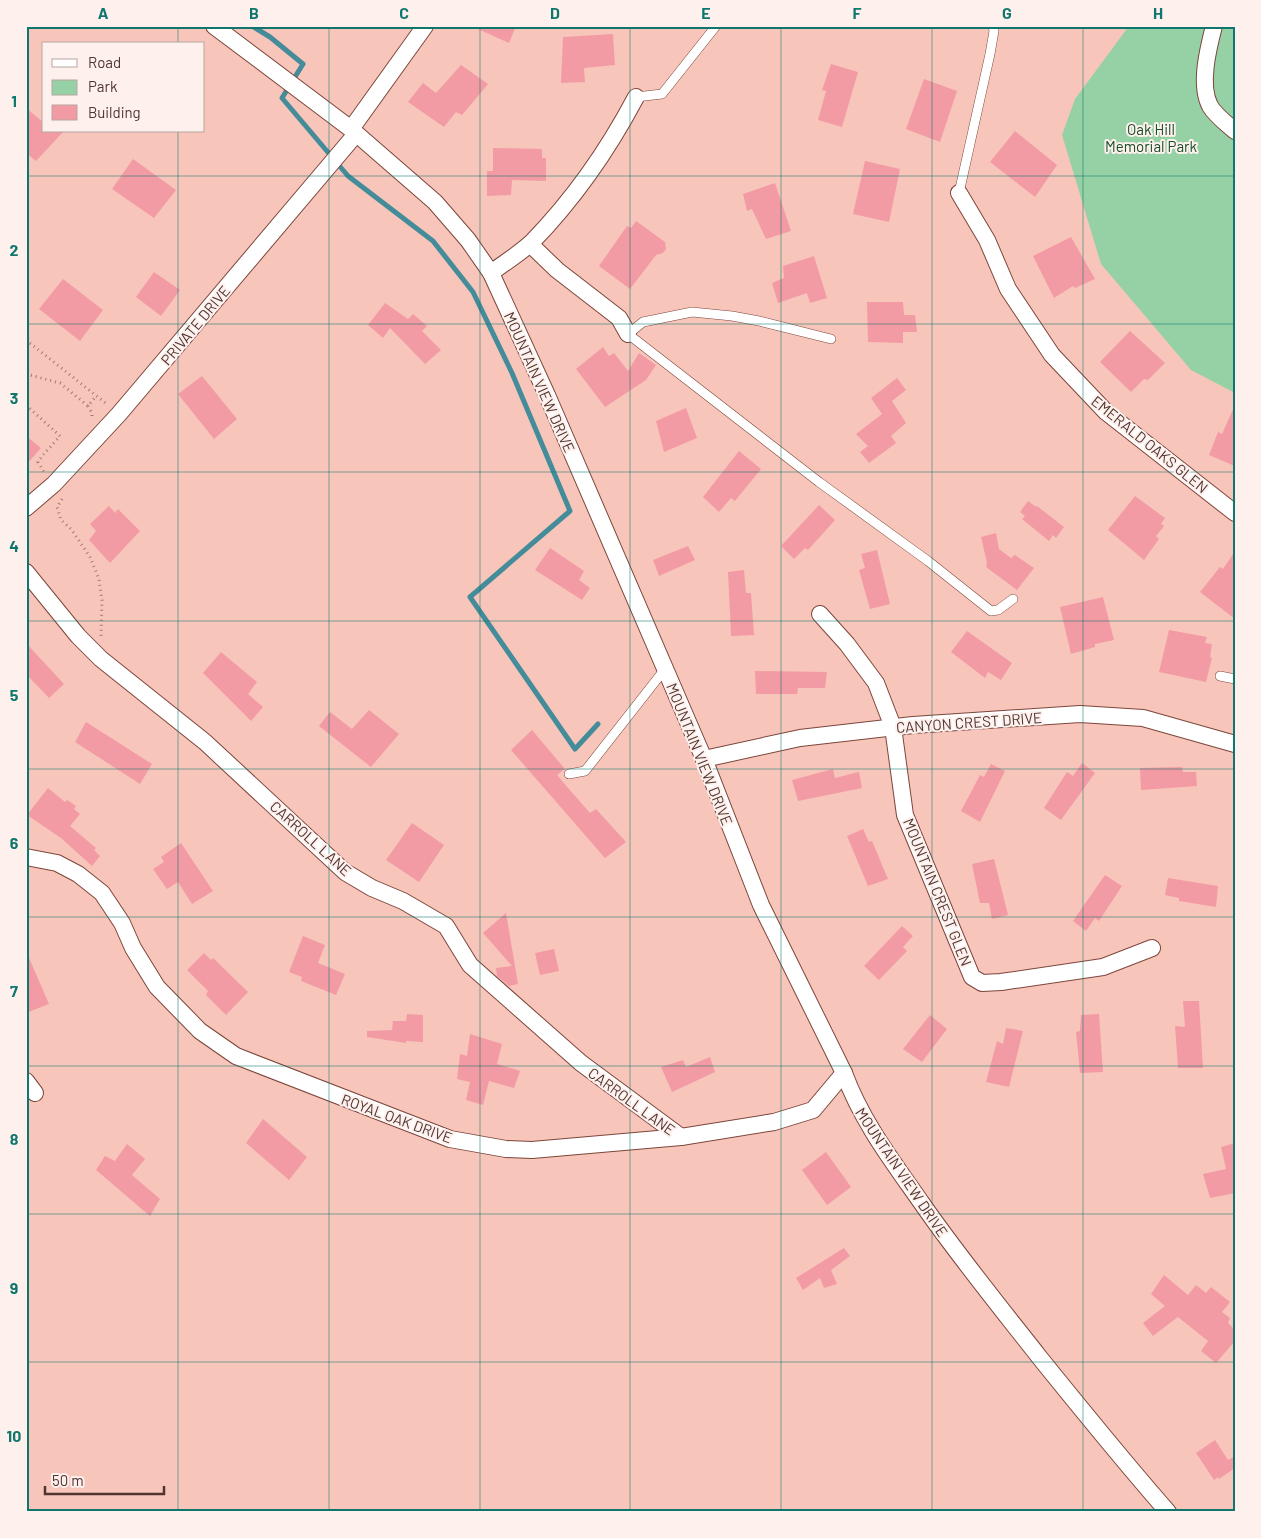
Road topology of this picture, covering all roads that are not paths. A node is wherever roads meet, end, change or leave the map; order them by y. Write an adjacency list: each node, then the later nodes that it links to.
1 (214, 26): 8 (street, MOUNTAIN VIEW DRIVE)
2 (426, 26): 8 (street, PRIVATE DRIVE)
3 (716, 26): 6 (lane)
4 (993, 26): 9 (lane)
5 (1214, 26): 7 (street)
6 (636, 97): 10 (street)
7 (1235, 131)
8 (354, 132): 11 (street, MOUNTAIN VIEW DRIVE); 14 (street, PRIVATE DRIVE)
9 (959, 193): 15 (street, EMERALD OAKS GLEN)
10 (530, 244): 11 (street); 12 (street)
11 (491, 273): 19 (street, MOUNTAIN VIEW DRIVE)
12 (628, 334): 13 (lane); 17 (lane)
13 (831, 339)
14 (26, 508)
15 (1235, 513)
16 (26, 572): 29 (street, CARROLL LANE)
17 (1013, 599)
18 (820, 614): 22 (street, MOUNTAIN CREST GLEN)
19 (665, 669): 24 (street, MOUNTAIN VIEW DRIVE); 25 (lane)
20 (1220, 676): 21 (lane)
21 (1235, 679)
22 (893, 727): 23 (street, CANYON CREST DRIVE); 24 (street, CANYON CREST DRIVE); 27 (street, MOUNTAIN CREST GLEN)
23 (1235, 744)
24 (704, 760): 28 (street, MOUNTAIN VIEW DRIVE)
25 (569, 774)
26 (26, 857): 29 (street, ROYAL OAK DRIVE)
27 (1152, 948)
28 (844, 1072): 29 (street, ROYAL OAK DRIVE); 30 (street, MOUNTAIN VIEW DRIVE)
29 (681, 1137)
30 (1168, 1512)

